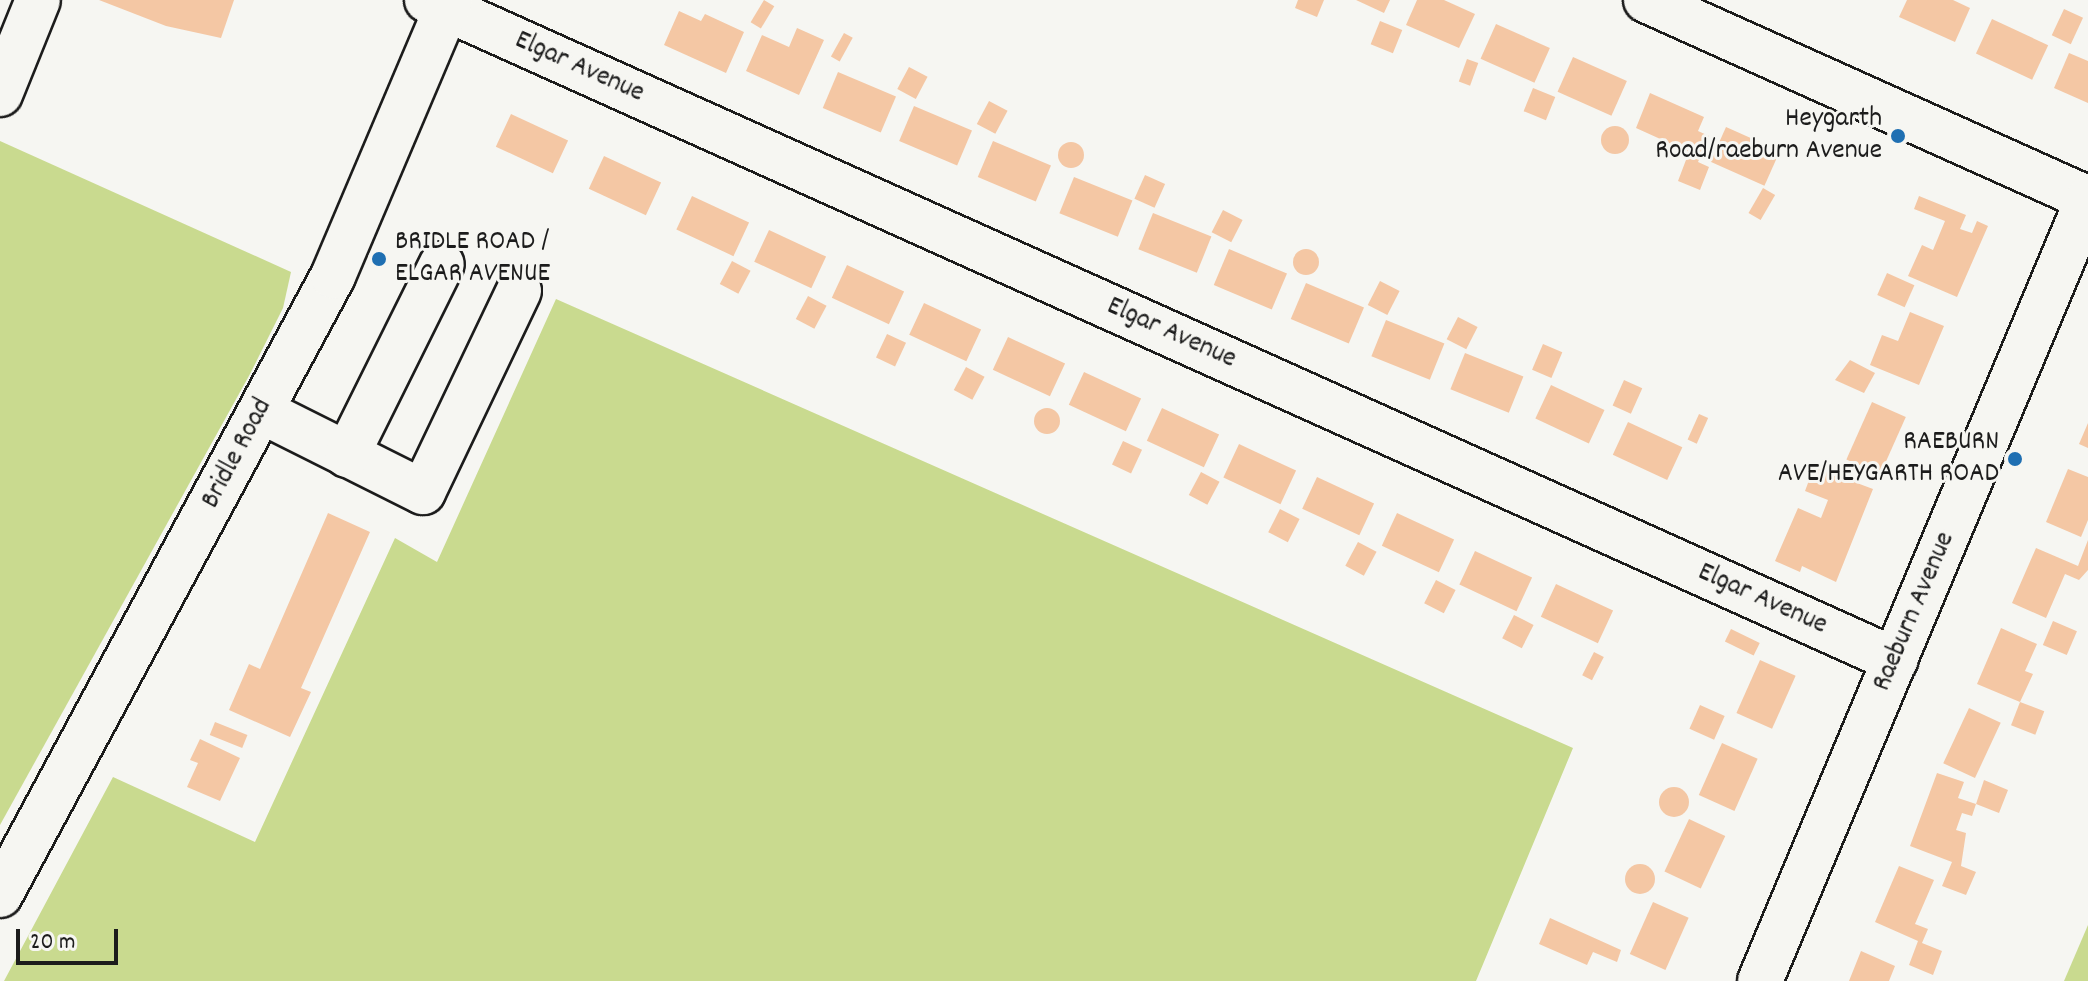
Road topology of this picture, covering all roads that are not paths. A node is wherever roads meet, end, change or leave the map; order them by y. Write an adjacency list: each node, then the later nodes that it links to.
1 (38, 0): 4 (street)
2 (1646, 0): 5 (street)
3 (441, 3): 8 (street, Bridle Road); 10 (street, Elgar Avenue)
4 (0, 94)
5 (2088, 199): 10 (street, Raeburn Avenue)
6 (442, 264): 9 (street)
7 (519, 291): 9 (street)
8 (261, 411): 9 (street); 11 (street, Bridle Road)
9 (347, 455)
10 (1895, 660): 12 (street, Raeburn Avenue)
11 (0, 895)
12 (1760, 981)

